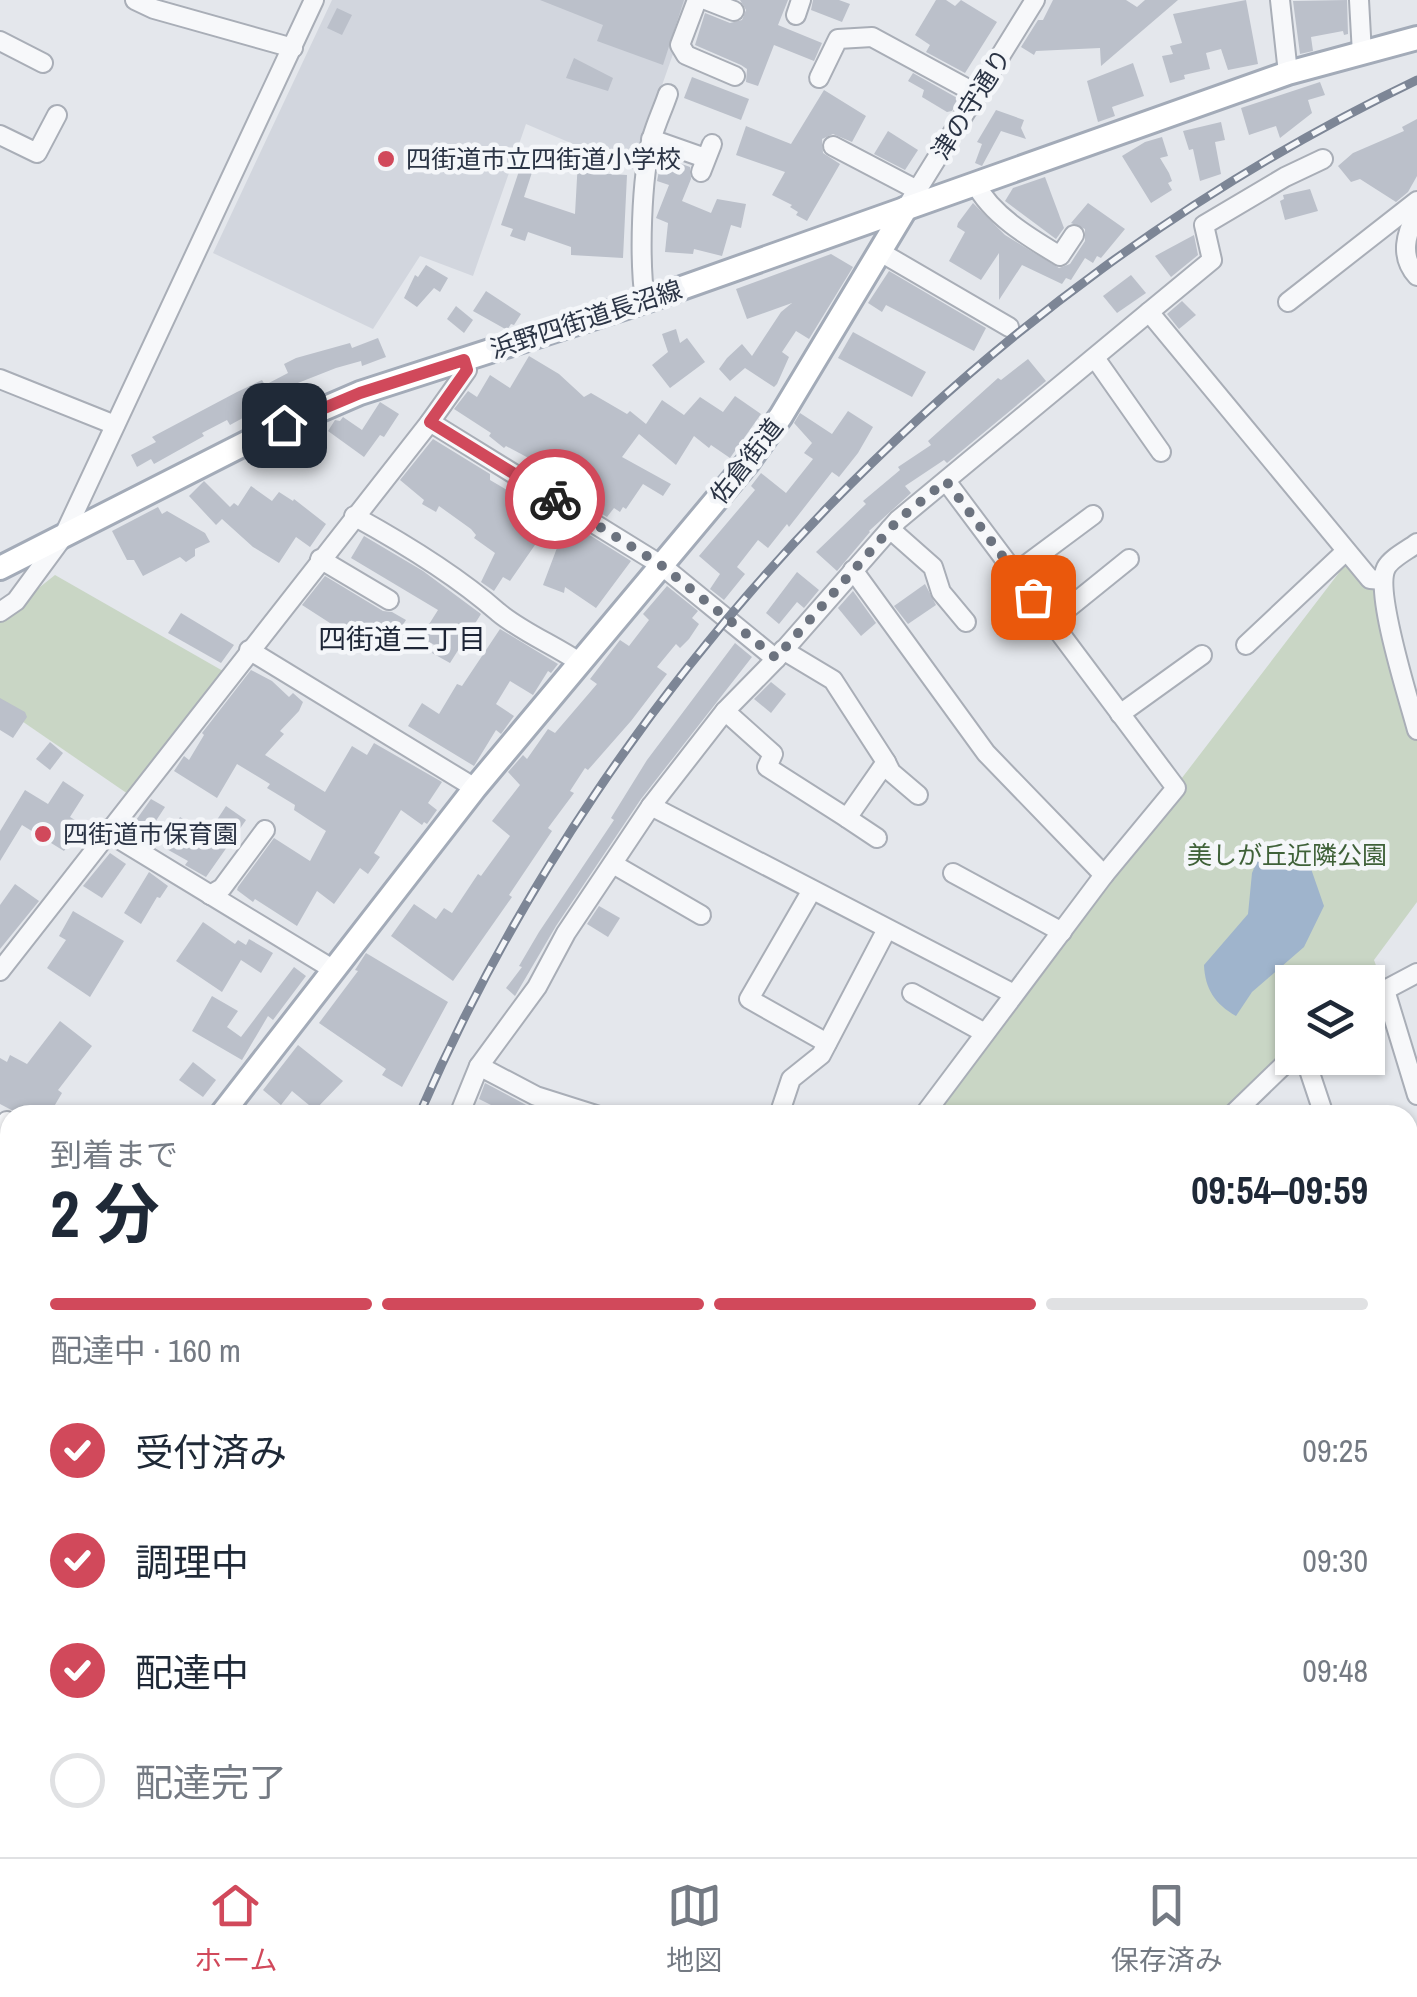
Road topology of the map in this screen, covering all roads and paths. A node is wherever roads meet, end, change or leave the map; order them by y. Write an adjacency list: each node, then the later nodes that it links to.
1 (135, 0): 8 (street)
2 (314, 0): 12 (street)
3 (697, 0): 16 (street)
4 (706, 0): 9 (street)
5 (1036, 0): 19 (street, 津の守通り)
6 (1280, 0): 15 (street)
7 (1358, 0): 13 (street)
8 (190, 9): 12 (street)
9 (734, 11)
10 (1417, 38): 13 (main road)
11 (0, 41): 14 (street)
12 (293, 48): 41 (street)
13 (1362, 54): 15 (main road)
14 (43, 63)
15 (1288, 73): 26 (main road)
16 (735, 76)
17 (819, 78): 19 (street)
18 (668, 94): 22 (street)
19 (977, 94): 27 (street, 津の守通り)
20 (57, 115): 21 (street)
21 (0, 135)
22 (652, 139): 24 (street); 33 (street)
23 (833, 146): 27 (street)
24 (706, 158)
25 (1323, 159): 35 (street)
26 (975, 183): 27 (main road); 30 (street)
27 (912, 199): 31 (main road, 佐倉街道); 33 (main road, 浜野四街道長沼線)
28 (1417, 200): 34 (street)
29 (1417, 212): 32 (street)
30 (1074, 235)
31 (882, 252): 36 (street); 52 (main road, 佐倉街道)
32 (1417, 276)
33 (645, 301): 38 (main road, 浜野四街道長沼線)
34 (1288, 302)
35 (1149, 312): 37 (street); 49 (street)
36 (1009, 327)
37 (1095, 358): 42 (street); 43 (street)
38 (464, 360): 40 (street); 47 (main road, 浜野四街道長沼線)
39 (0, 379): 41 (street)
40 (430, 422): 45 (street); 52 (street)
41 (114, 425): 47 (street)
42 (1161, 452)
43 (946, 481): 46 (street); 55 (street)
44 (1093, 515): 55 (street)
45 (354, 516): 50 (street); 65 (street)
46 (890, 528): 54 (street); 59 (street)
47 (62, 537): 53 (main road, 浜野四街道長沼線); 58 (street)
48 (1417, 544): 56 (street)
49 (1346, 551): 56 (street); 61 (street)
50 (320, 559): 57 (street); 62 (street)
51 (1129, 559): 60 (street)
52 (661, 565): 63 (street); 65 (main road, 佐倉街道)
53 (0, 568)
54 (853, 570): 63 (street); 79 (street)
55 (1015, 573): 60 (street)
56 (1383, 580): 68 (street)
57 (389, 600)
58 (0, 612)
59 (966, 622)
60 (1051, 622): 67 (street)
61 (1246, 645)
62 (249, 650): 70 (street); 75 (street)
63 (779, 654): 66 (street); 69 (street)
64 (1202, 655): 67 (street)
65 (579, 662): 70 (main road, 佐倉街道)
66 (725, 711): 72 (street); 73 (street)
67 (1120, 714): 79 (street)
68 (1417, 730)
69 (886, 762): 71 (street); 73 (street)
70 (475, 788): 85 (main road, 佐倉街道)
71 (918, 795)
72 (651, 806): 77 (street); 80 (street)
73 (847, 818): 76 (street)
74 (265, 830): 81 (street)
75 (109, 833): 81 (street); 86 (street)
76 (876, 838)
77 (613, 864): 82 (street); 94 (street)
78 (953, 873): 84 (street)
79 (1104, 875): 84 (street)
80 (812, 890): 83 (street); 93 (street)
81 (210, 895): 85 (street)
82 (700, 914)
83 (887, 929): 90 (street); 93 (street)
84 (1062, 932): 90 (street)
85 (334, 970): 98 (main road, 佐倉街道)
86 (0, 971)
87 (1417, 972): 88 (street)
88 (1385, 989)
89 (912, 993): 92 (street)
90 (1014, 994): 92 (street)
91 (1385, 1016): 97 (street)
92 (986, 1032): 102 (street)
93 (827, 1043): 101 (street)
94 (479, 1066): 99 (street); 100 (street)
95 (1275, 1073): 103 (street)
96 (1311, 1075): 104 (street)
97 (1417, 1095)
98 (229, 1105)
99 (463, 1105)
100 (564, 1105)
101 (782, 1105)
102 (931, 1105)
103 (1242, 1105)
104 (1321, 1105)

